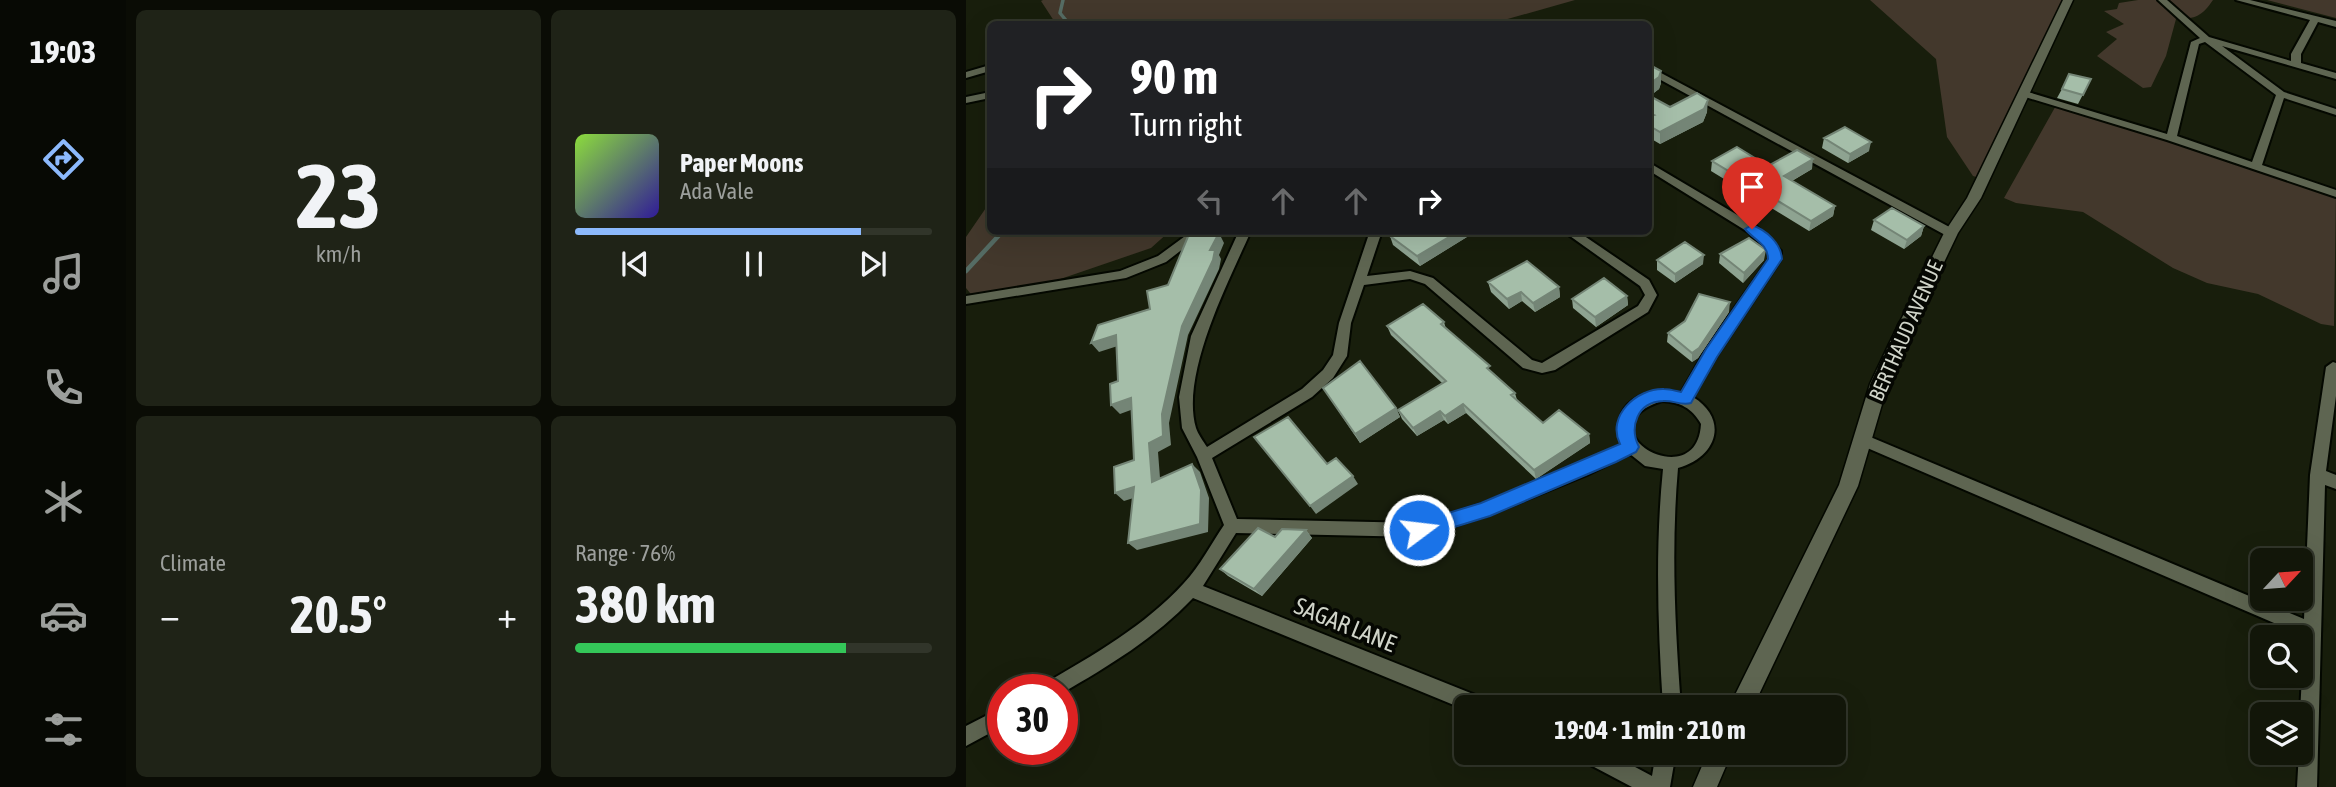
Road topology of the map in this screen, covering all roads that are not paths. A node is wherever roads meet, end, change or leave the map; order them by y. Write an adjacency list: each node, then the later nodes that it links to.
1 (2068, 0): 12 (street, BERTHAUD AVENUE)
2 (2162, 0): 6 (street)
3 (2240, 0): 4 (street)
4 (2315, 19): 5 (street); 7 (street)
5 (2336, 24)
6 (2206, 39): 7 (street); 13 (street); 17 (street)
7 (2296, 65): 11 (street)
8 (987, 69): 10 (street)
9 (1652, 71): 21 (street)
10 (966, 75)
11 (2336, 76)
12 (2025, 94): 17 (street); 21 (street, BERTHAUD AVENUE)
13 (2281, 94): 16 (street); 19 (street)
14 (987, 96): 15 (street)
15 (966, 100)
16 (2336, 112)
17 (2171, 138): 19 (street)
18 (1652, 167): 29 (street)
19 (2256, 167): 20 (street)
20 (2336, 194)
21 (1951, 233): 30 (street, BERTHAUD AVENUE)
22 (1195, 235): 27 (street)
23 (1243, 235): 32 (street)
24 (1375, 235): 26 (street)
25 (1575, 235): 26 (street)
26 (1361, 281): 32 (street)
27 (966, 300)
28 (2333, 367): 34 (street)
29 (1685, 399): 31 (street); 33 (street)
30 (1863, 440): 38 (street); 43 (street, BERTHAUD AVENUE)
31 (1630, 447): 33 (street); 36 (street)
32 (1204, 456): 36 (street)
33 (1671, 463): 42 (street)
34 (2318, 475): 35 (street); 39 (street)
35 (2336, 482)
36 (1232, 526): 37 (street)
37 (1190, 589): 40 (street); 44 (street, SAGAR LANE)
38 (2298, 625)
39 (2312, 625)
40 (1078, 674)
41 (2310, 688): 53 (street)
42 (1672, 695)
43 (1747, 695)
44 (1454, 696)
45 (987, 725): 46 (street)
46 (966, 736)
47 (1611, 765): 50 (street)
48 (1664, 765): 51 (street)
49 (1714, 765): 52 (street)
50 (1652, 787)
51 (1660, 787)
52 (1705, 787)
53 (2306, 787)

